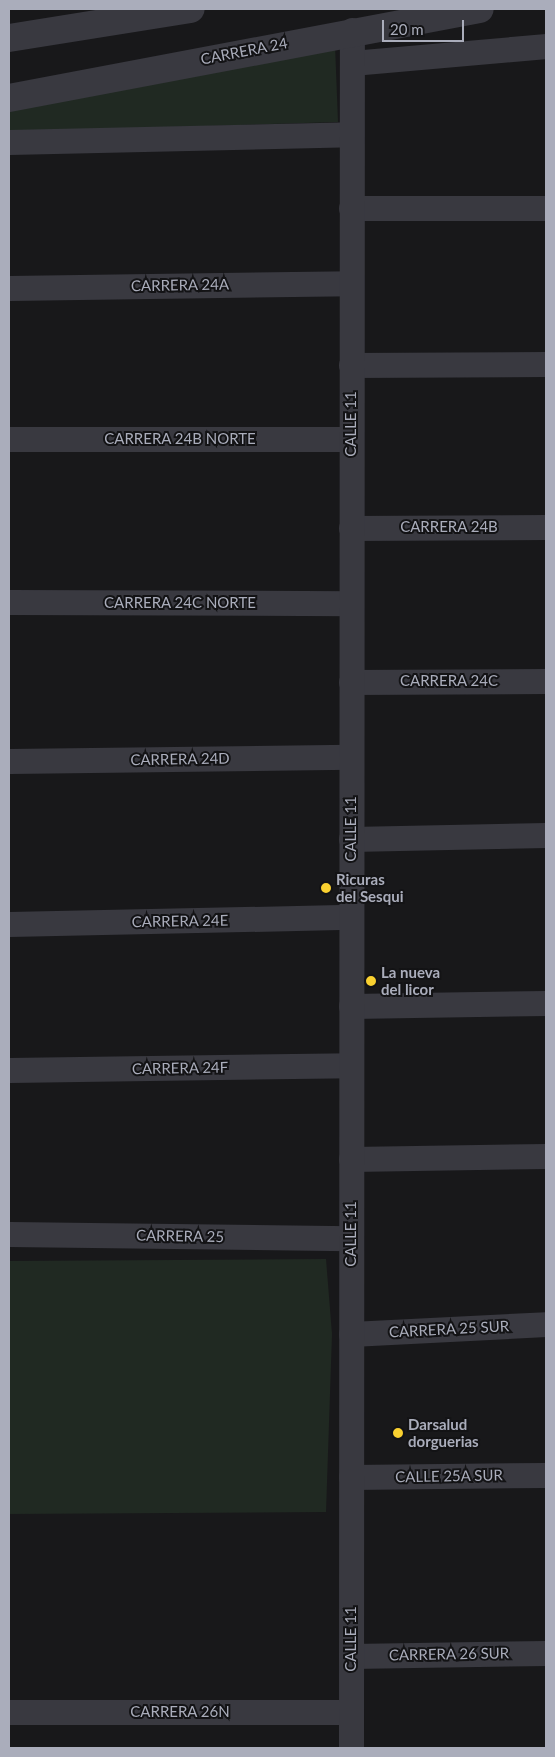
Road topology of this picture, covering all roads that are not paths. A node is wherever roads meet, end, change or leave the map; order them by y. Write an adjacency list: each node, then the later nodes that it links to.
1 (191, 9): 4 (street)
2 (480, 9): 3 (street, CARRERA 24)
3 (352, 30): 6 (street, CALLE 11); 7 (street, CARRERA 24)
4 (9, 38)
5 (546, 46): 6 (street)
6 (352, 63): 8 (street, CALLE 11)
7 (9, 98)
8 (351, 134): 9 (street); 10 (street, CALLE 11)
9 (9, 142)
10 (351, 208): 11 (street); 12 (street, CALLE 11)
11 (546, 208)
12 (351, 283): 13 (street, CARRERA 24A); 15 (street, CALLE 11)
13 (9, 288)
14 (546, 364): 15 (street)
15 (351, 365): 17 (street, CALLE 11)
16 (9, 439): 17 (street, CARRERA 24B NORTE)
17 (351, 439): 19 (street, CALLE 11)
18 (546, 527): 19 (street, CARRERA 24B)
19 (351, 528): 21 (street, CALLE 11)
20 (9, 602): 21 (street, CARRERA 24C NORTE)
21 (351, 603): 23 (street, CALLE 11)
22 (546, 681): 23 (street, CARRERA 24C)
23 (351, 682): 24 (street, CALLE 11)
24 (351, 757): 25 (street, CARRERA 24D); 27 (street, CALLE 11)
25 (9, 761)
26 (546, 835): 27 (street)
27 (351, 839): 28 (street, CALLE 11)
28 (351, 917): 29 (street, CARRERA 24E); 31 (street, CALLE 11)
29 (9, 924)
30 (546, 1003): 31 (street)
31 (351, 1006): 32 (street, CALLE 11)
32 (351, 1065): 33 (street, CARRERA 24F); 35 (street, CALLE 11)
33 (9, 1070)
34 (546, 1156): 35 (street)
35 (351, 1159): 37 (street, CALLE 11)
36 (9, 1234): 37 (street, CARRERA 25)
37 (351, 1238): 39 (street, CALLE 11)
38 (546, 1324): 39 (street, CARRERA 25 SUR)
39 (351, 1334): 41 (street, CALLE 11)
40 (546, 1475): 41 (street, CALLE 25A SUR)
41 (351, 1477): 43 (street, CALLE 11)
42 (546, 1653): 43 (street, CARRERA 26 SUR)
43 (351, 1656): 45 (street, CALLE 11)
44 (9, 1712): 45 (street, CARRERA 26N)
45 (351, 1712): 46 (street, CALLE 11)
46 (351, 1748)

